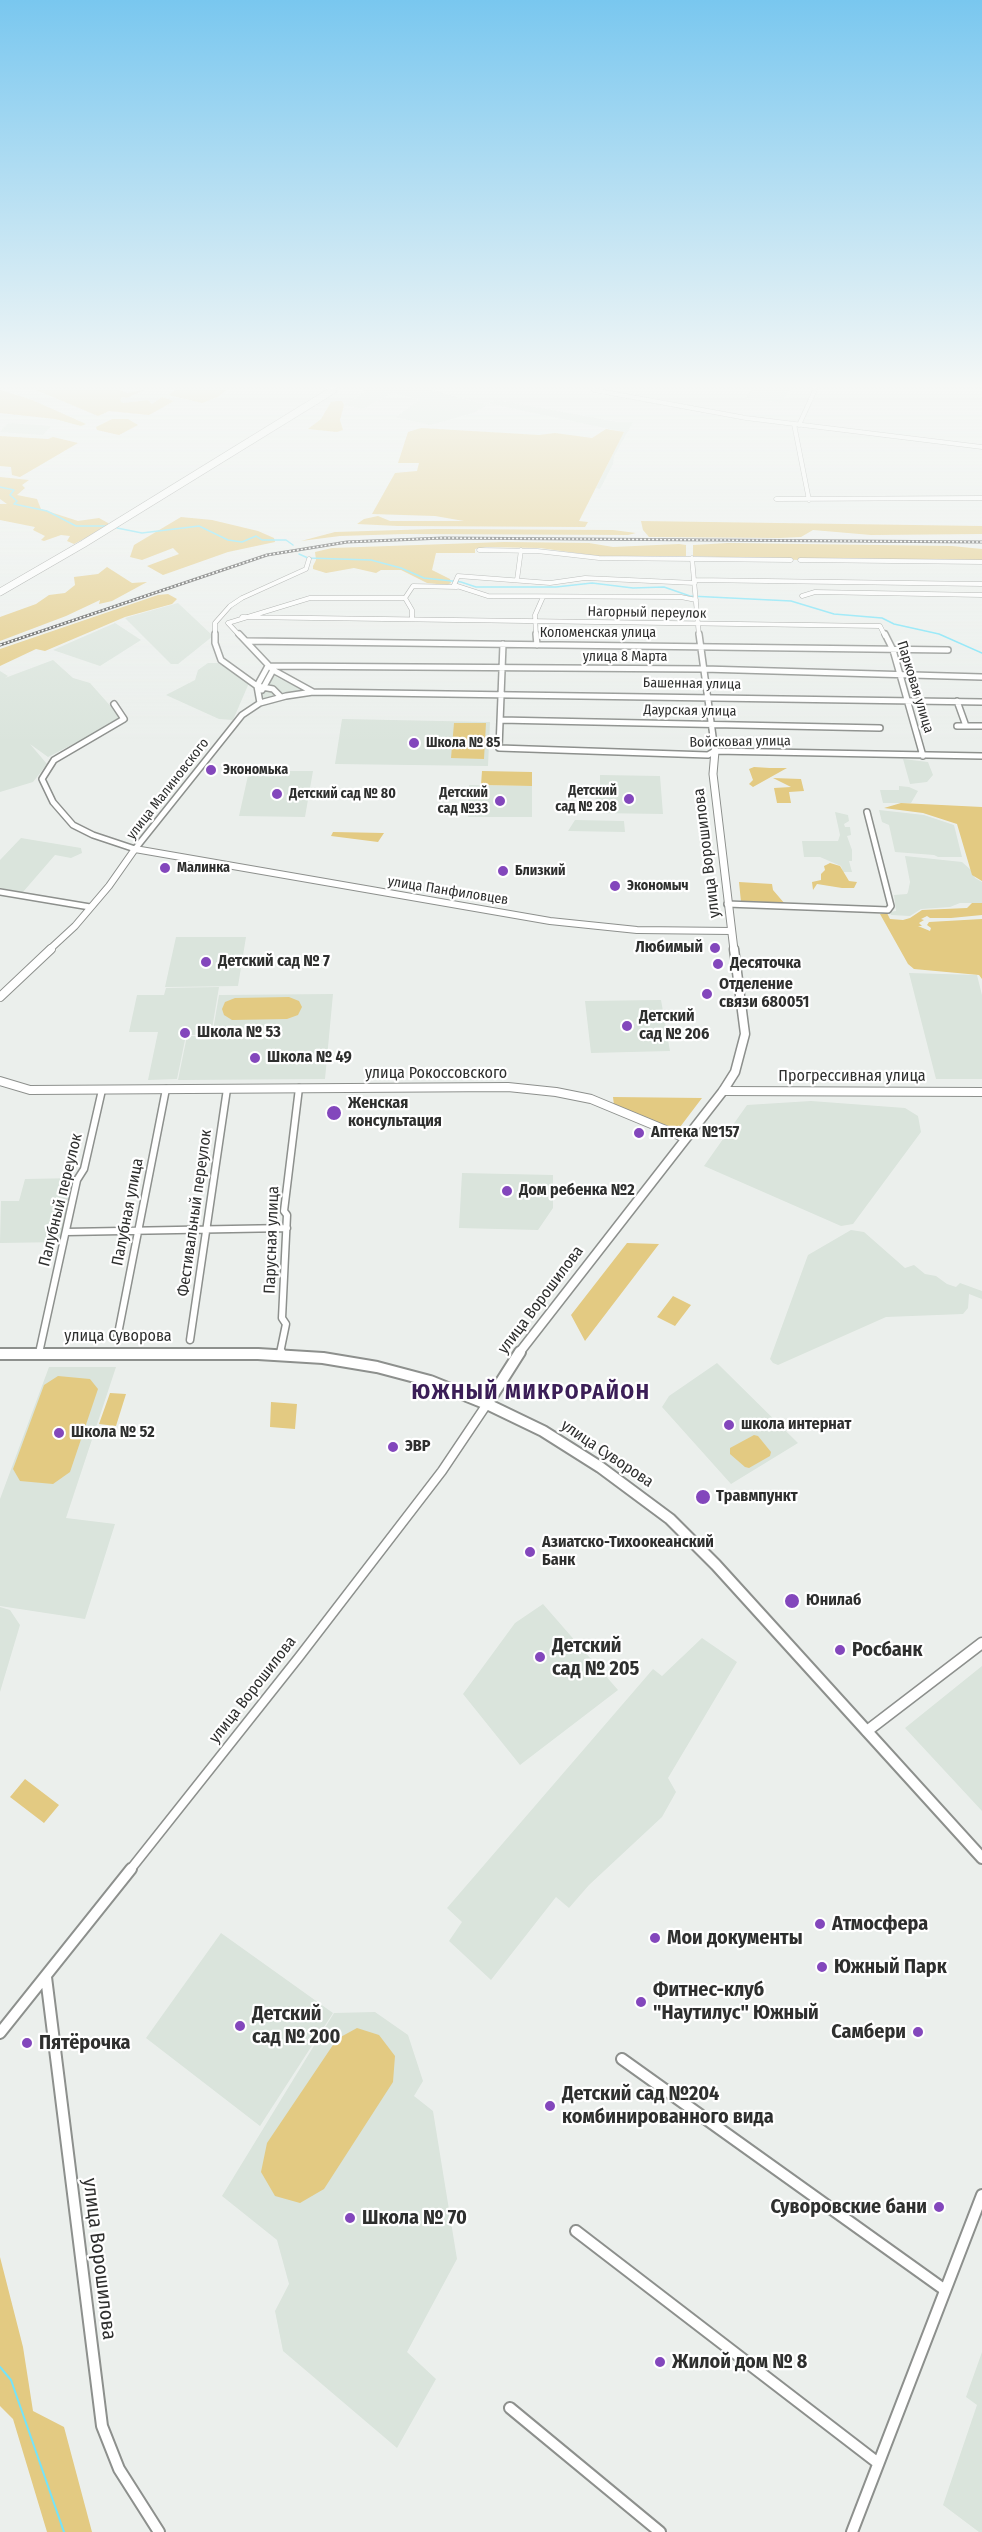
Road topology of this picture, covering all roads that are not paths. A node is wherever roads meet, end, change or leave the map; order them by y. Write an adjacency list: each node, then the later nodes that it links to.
1 (141, 508): 14 (highway)
2 (479, 550): 3 (street)
3 (521, 550): 4 (street); 9 (street)
4 (692, 558): 6 (street); 10 (street)
5 (309, 559): 38 (street)
6 (791, 560)
7 (800, 560): 8 (street)
8 (982, 562)
9 (517, 580): 10 (street); 13 (street)
10 (695, 582): 11 (street); 20 (street)
11 (931, 584): 12 (street); 15 (street)
12 (982, 584)
13 (457, 587): 18 (street); 19 (street)
14 (0, 592)
15 (935, 594): 16 (street); 17 (street)
16 (982, 595)
17 (802, 596)
18 (543, 597): 20 (street); 23 (street)
19 (405, 598): 21 (street, Нагорный переулок); 22 (street)
20 (696, 600): 24 (street)
21 (242, 617): 22 (street, Нагорный переулок); 26 (street, Нагорный переулок)
22 (412, 619): 23 (street, Нагорный переулок)
23 (536, 622): 24 (street, Нагорный переулок); 28 (street)
24 (698, 624): 25 (street, Нагорный переулок); 29 (street)
25 (880, 626): 30 (street, Парковая улица)
26 (247, 641): 27 (street, Коломенская улица); 32 (street)
27 (502, 644): 28 (street, Коломенская улица); 33 (street)
28 (537, 645): 29 (street, Коломенская улица)
29 (700, 645): 30 (street, Коломенская улица); 34 (street)
30 (894, 650): 31 (street, Коломенская улица); 36 (street, Парковая улица)
31 (948, 650)
32 (268, 666): 33 (street, улица 8 Марта); 35 (street); 38 (street)
33 (501, 667): 34 (street, улица 8 Марта); 43 (street)
34 (704, 669): 36 (street, улица 8 Марта); 44 (street)
35 (273, 670): 39 (street); 40 (street)
36 (899, 675): 37 (street, улица 8 Марта); 46 (street, Парковая улица)
37 (982, 676)
38 (257, 686): 39 (street); 42 (street)
39 (264, 687): 42 (street); 45 (street)
40 (313, 692): 41 (street, улица Малиновского); 45 (street, улица Малиновского)
41 (401, 693): 43 (street, Башенная улица)
42 (258, 694): 49 (street)
43 (500, 694): 44 (street, Башенная улица); 51 (street)
44 (707, 696): 46 (street, Башенная улица); 52 (street)
45 (281, 697): 49 (street, улица Малиновского)
46 (905, 699): 47 (street, Башенная улица); 58 (street, Парковая улица)
47 (957, 701): 48 (street, Башенная улица); 54 (street)
48 (982, 702)
49 (260, 703): 61 (street, улица Малиновского)
50 (114, 704): 61 (street)
51 (500, 720): 52 (street, Даурская улица); 57 (street, Войсковая улица)
52 (711, 724): 56 (street, Даурская улица); 57 (street)
53 (957, 726): 54 (street)
54 (966, 726): 55 (street)
55 (982, 726)
56 (880, 728)
57 (715, 751): 58 (street, Войсковая улица); 63 (main road, улица Ворошилова)
58 (924, 756): 59 (street, Войсковая улица)
59 (982, 756)
60 (867, 812): 63 (street)
61 (135, 849): 64 (street, улица Малиновского); 65 (street, улица Панфиловцев)
62 (0, 892): 64 (street)
63 (727, 904): 65 (main road, улица Ворошилова)
64 (90, 907): 66 (street, улица Малиновского)
65 (732, 931): 72 (main road, улица Ворошилова)
66 (0, 997)
67 (0, 1081): 71 (street, улица Рокоссовского)
68 (299, 1088): 70 (street, улица Рокоссовского); 74 (street, улица Рокоссовского); 75 (street, Парусная улица)
69 (166, 1089): 70 (street, улица Рокоссовского); 71 (street, улица Рокоссовского); 77 (street, Палубная улица)
70 (226, 1089): 76 (street, Фестивальный переулок)
71 (102, 1090): 78 (street, Палубный переулок)
72 (723, 1091): 73 (street, Прогрессивная улица); 74 (main road, улица Ворошилова)
73 (982, 1092)
74 (685, 1138): 84 (main road, улица Ворошилова)
75 (287, 1228): 76 (street); 83 (street, Парусная улица)
76 (206, 1230): 77 (street); 80 (street, Фестивальный переулок)
77 (138, 1231): 78 (street); 79 (street, Палубная улица)
78 (66, 1232): 81 (street, Палубный переулок)
79 (117, 1339)
80 (190, 1340)
81 (39, 1353): 82 (main road, улица Суворова); 83 (main road, улица Суворова)
82 (0, 1354)
83 (280, 1354): 84 (main road, улица Суворова)
84 (487, 1404): 86 (main road, улица Суворова); 88 (street, улица Ворошилова)
85 (982, 1643): 86 (street)
86 (867, 1731): 87 (main road, улица Суворова)
87 (982, 1858)
88 (46, 1977): 89 (street, улица Ворошилова); 96 (street, улица Ворошилова)
89 (0, 2033)
90 (622, 2060): 93 (street)
91 (982, 2194): 93 (street)
92 (576, 2231): 95 (street)
93 (945, 2290): 95 (street)
94 (510, 2408): 97 (street)
95 (878, 2463): 98 (street)
96 (159, 2532)
97 (660, 2532)
98 (852, 2532)

